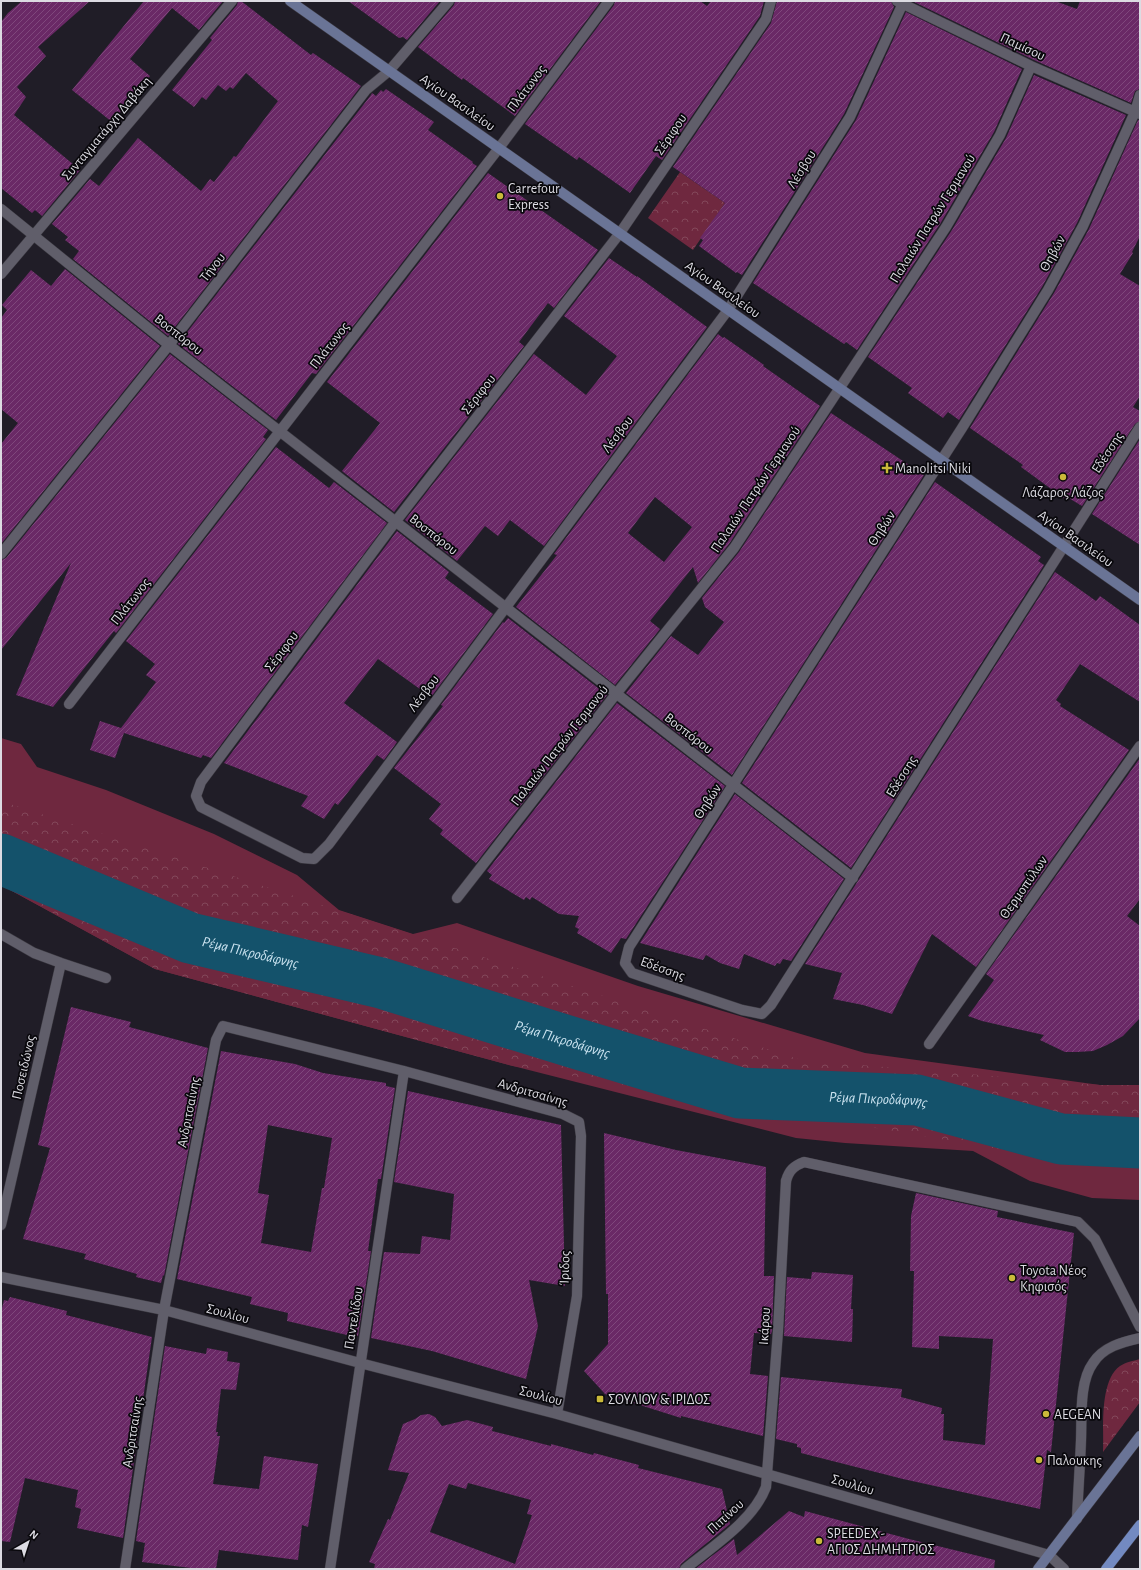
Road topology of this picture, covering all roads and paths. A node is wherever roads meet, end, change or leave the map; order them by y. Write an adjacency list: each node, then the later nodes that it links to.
1 (232, 1): 14 (street, Συνταγματάρχη Δαβάκη)
2 (290, 1): 8 (street, Αγίου Βασιλείου)
3 (449, 1): 8 (street, Τήνου)
4 (609, 1): 11 (street, Πλάτωνος)
5 (771, 1): 13 (street, Σέριφου)
6 (901, 2): 7 (street, Παμίσου); 16 (street, Λέσβου)
7 (1031, 66): 10 (street, Παμίσου); 18 (street, Παλαιών Πατρών Γερμανού)
8 (389, 71): 11 (street, Αγίου Βασιλείου); 17 (street, Τήνου)
9 (1140, 95): 10 (street, Θηβών)
10 (1138, 113): 21 (street, Θηβών)
11 (499, 148): 13 (street, Αγίου Βασιλείου); 20 (street, Πλάτωνος)
12 (1, 209): 14 (street, Βοσπόρου)
13 (620, 233): 16 (street, Αγίου Βασιλείου); 22 (street, Σέριφου)
14 (34, 235): 15 (street, Συνταγματάρχη Δαβάκη); 17 (street, Βοσπόρου)
15 (1, 274)
16 (728, 310): 18 (street, Αγίου Βασιλείου); 26 (street, Λέσβου)
17 (169, 345): 20 (street, Βοσπόρου); 24 (street, Τήνου)
18 (839, 388): 21 (street, Αγίου Βασιλείου); 27 (street, Παλαιών Πατρών Γερμανού)
19 (1140, 427): 23 (street, Εδέσσης)
20 (280, 431): 22 (street, Βοσπόρου); 28 (street, Πλάτωνος)
21 (941, 460): 23 (street, Αγίου Βασιλείου); 30 (street, Θηβών)
22 (396, 521): 26 (street, Βοσπόρου); 31 (street, Σέριφου)
23 (1063, 546): 25 (street, Αγίου Βασιλείου); 32 (street, Εδέσσης)
24 (1, 554)
25 (1140, 600)
26 (504, 607): 27 (street, Βοσπόρου); 31 (street, Λέσβου)
27 (616, 694): 30 (street, Βοσπόρου); 33 (street, Παλαιών Πατρών Γερμανού)
28 (68, 704)
29 (1140, 746): 38 (street, Θερμοπύλων)
30 (734, 786): 32 (street, Βοσπόρου); 36 (street, Θηβών)
31 (314, 859)
32 (853, 878): 36 (street, Εδέσσης)
33 (457, 898)
34 (1, 934): 35 (street)
35 (61, 963): 37 (street); 41 (street, Ποσειδώνος)
36 (625, 963)
37 (106, 978)
38 (929, 1044)
39 (404, 1071): 40 (street, Ανδριτσαίνης); 43 (street, Ανδριτσαίνης); 46 (street, Παντελίδου)
40 (579, 1122): 47 (street, Ίριδος)
41 (1, 1224)
42 (1, 1277): 43 (street, Σουλίου)
43 (164, 1310): 46 (street, Σουλίου); 53 (street, Ανδριτσαίνης)
44 (1140, 1327): 49 (street, Ικάρου)
45 (1140, 1338): 50 (street)
46 (360, 1363): 47 (street, Σουλίου); 54 (street, Παντελίδου)
47 (557, 1414): 49 (street, Σουλίου)
48 (1140, 1436): 50 (street)
49 (767, 1473): 52 (street, Σουλίου); 55 (street, Πιπίνου)
50 (1077, 1519): 52 (street)
51 (1140, 1525): 58 (main road)
52 (1049, 1555): 56 (street); 57 (street, Σουλίου)
53 (125, 1569)
54 (330, 1569)
55 (685, 1569)
56 (1038, 1569)
57 (1064, 1569)
58 (1106, 1569)

